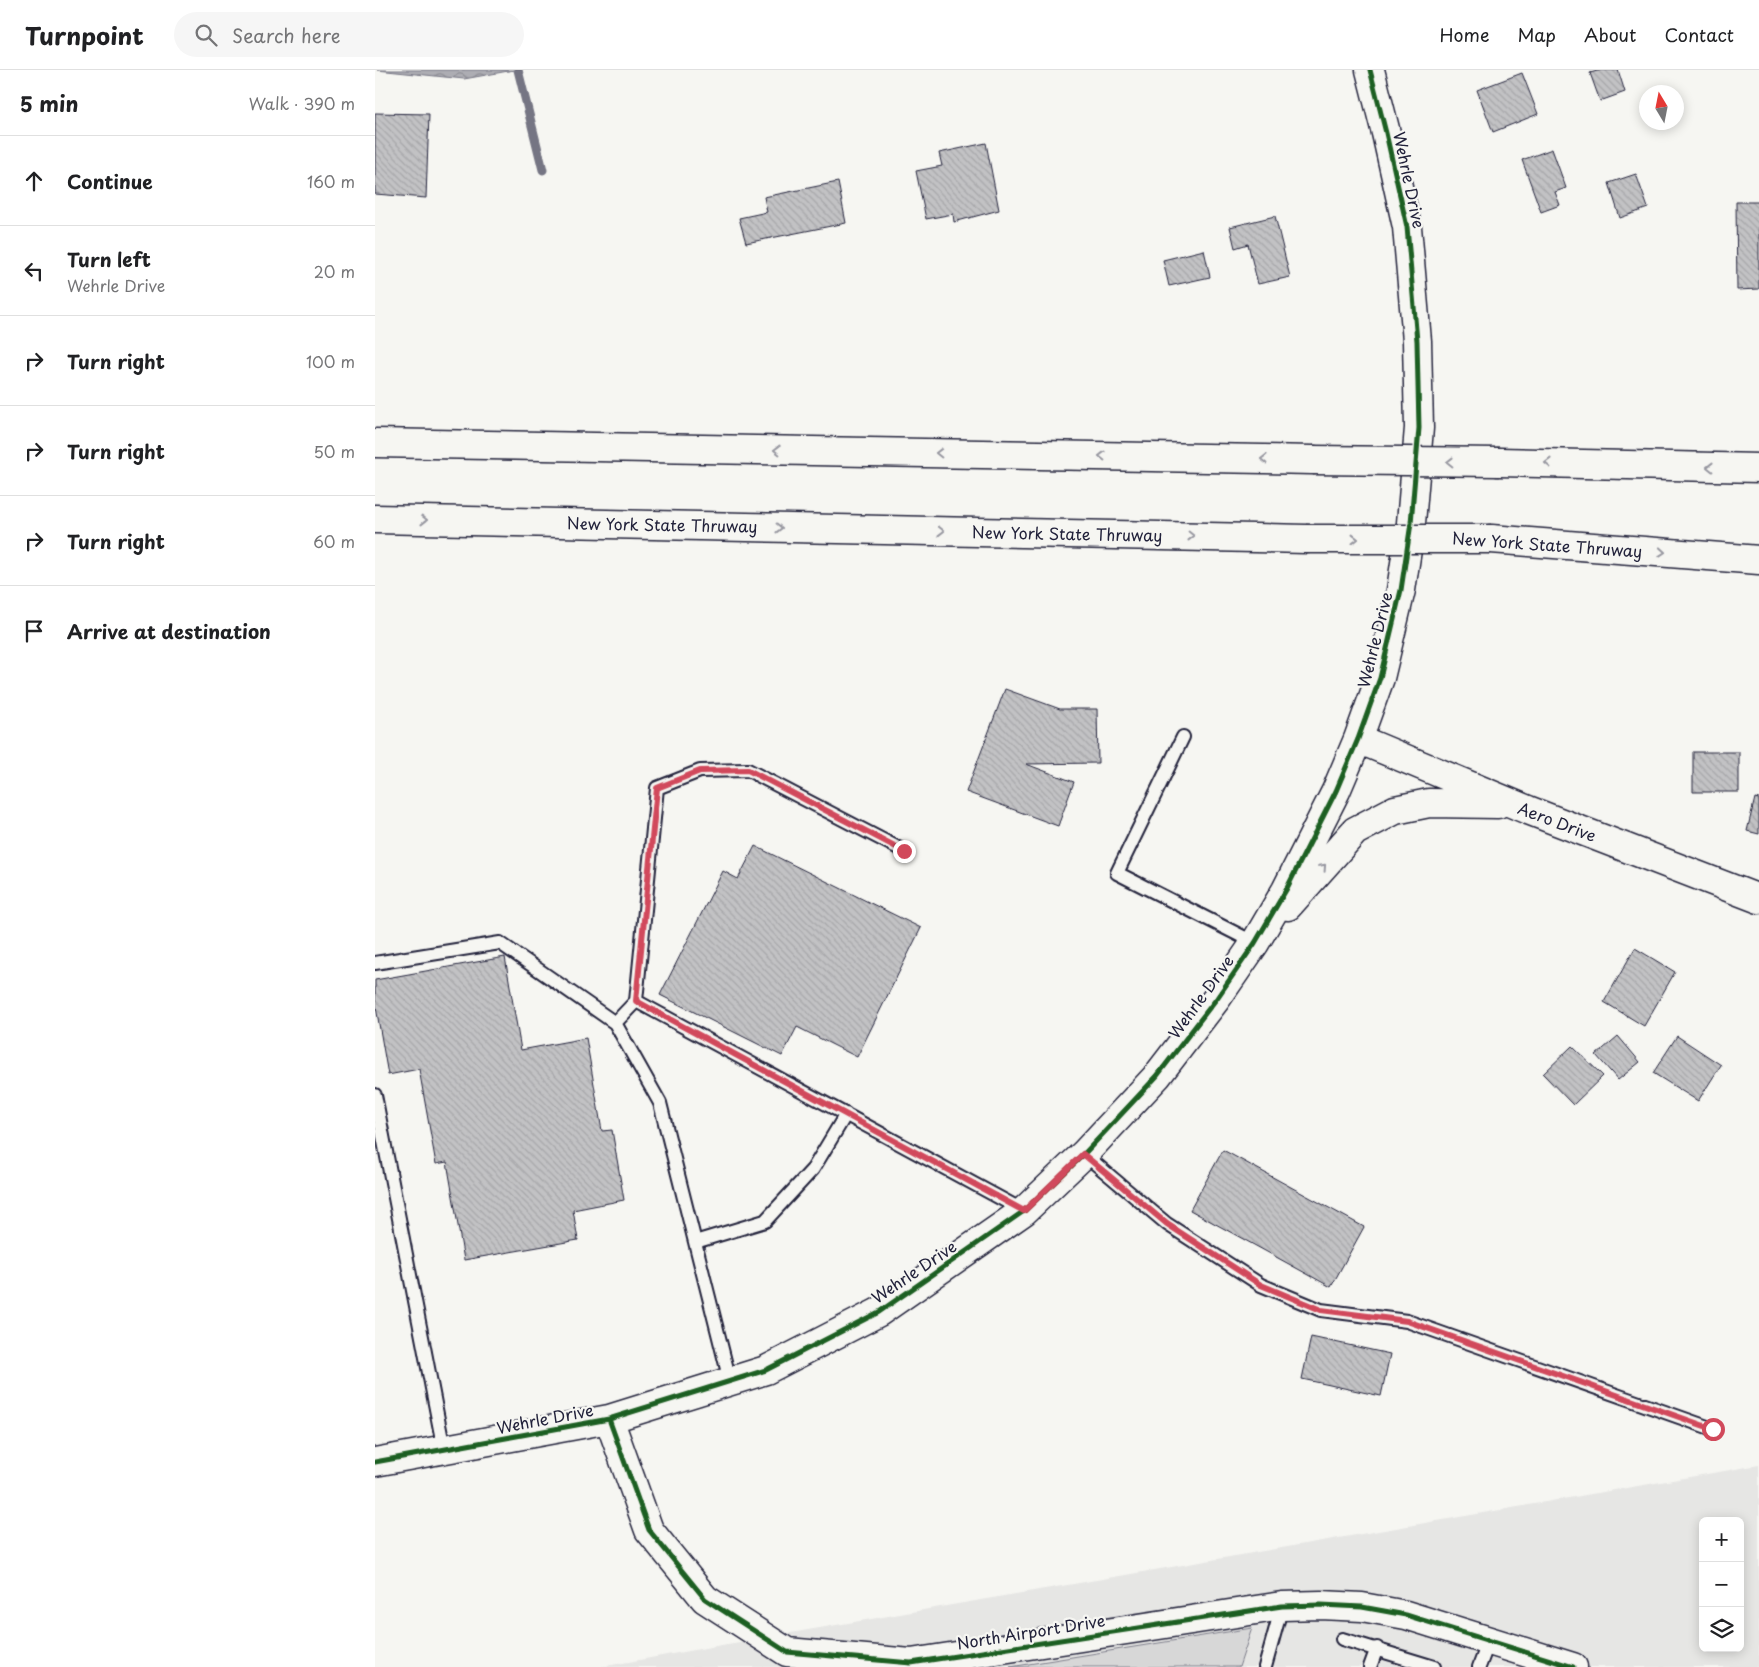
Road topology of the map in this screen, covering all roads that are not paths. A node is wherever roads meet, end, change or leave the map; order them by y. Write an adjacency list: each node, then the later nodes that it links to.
1 (1370, 70): 7 (main road, Wehrle Drive)
2 (375, 443): 3 (main road, one-way to 2, bridge)
3 (1759, 468)
4 (375, 519): 5 (main road, New York State Thruway, one-way to 5, bridge)
5 (1759, 560)
6 (1183, 737): 11 (lane)
7 (1358, 739): 8 (main road, Aero Drive); 11 (main road, Wehrle Drive)
8 (1512, 804): 10 (main road, Aero Drive); 11 (main road, one-way to 8)
9 (904, 851): 13 (lane)
10 (1759, 899)
11 (1255, 942): 17 (main road, Wehrle Drive)
12 (375, 963): 14 (lane)
13 (636, 1001): 14 (lane); 16 (lane)
14 (615, 1022): 19 (lane)
15 (375, 1095): 23 (lane)
16 (846, 1114): 18 (lane); 19 (lane)
17 (1083, 1154): 18 (main road, Wehrle Drive); 22 (lane)
18 (1024, 1211): 20 (main road, Wehrle Drive)
19 (695, 1242): 20 (lane)
20 (730, 1381): 21 (main road, Wehrle Drive)
21 (609, 1419): 23 (main road, Wehrle Drive); 29 (main road, North Airport Drive)
22 (1713, 1429)
23 (444, 1450): 24 (main road, Wehrle Drive)
24 (375, 1462)
25 (1282, 1606): 27 (main road, North Airport Drive); 29 (main road, North Airport Drive); 30 (lane)
26 (1342, 1639): 28 (lane)
27 (1489, 1641): 33 (lane); 34 (main road, North Airport Drive)
28 (1377, 1648): 31 (lane); 32 (lane)
29 (906, 1665)
30 (1265, 1667)
31 (1370, 1667)
32 (1434, 1667)
33 (1479, 1667)
34 (1573, 1667)

